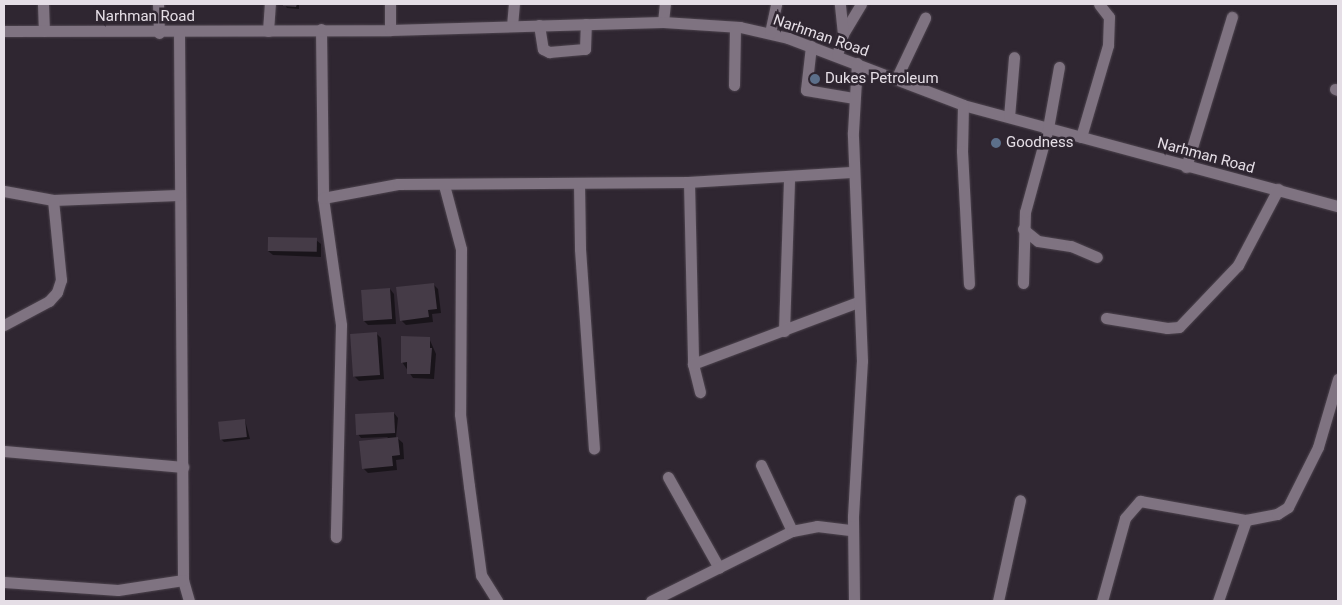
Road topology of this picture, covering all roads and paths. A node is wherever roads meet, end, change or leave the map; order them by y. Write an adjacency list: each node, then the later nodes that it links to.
1 (43, 4): 20 (street)
2 (158, 4): 24 (street)
3 (270, 4): 21 (street)
4 (390, 4): 19 (street)
5 (514, 4): 15 (street)
6 (665, 4): 13 (street)
7 (776, 4): 25 (street)
8 (840, 4): 26 (street)
9 (862, 4): 26 (street)
10 (1099, 4): 38 (street)
11 (1232, 17): 39 (street)
12 (925, 18): 32 (street)
13 (663, 22): 14 (street, Narhman Road); 17 (street, Narhman Road)
14 (586, 24): 16 (street, Narhman Road); 16 (street)
15 (512, 26): 16 (street, Narhman Road); 19 (street, Narhman Road)
16 (539, 26)
17 (735, 27): 25 (street, Narhman Road); 33 (street)
18 (321, 28): 19 (street, Narhman Road); 21 (street, Narhman Road); 48 (street)
19 (390, 30)
20 (44, 31): 22 (street, Narhman Road); 24 (street, Narhman Road)
21 (268, 31): 23 (street, Narhman Road)
22 (4, 32)
23 (179, 32): 24 (street, Narhman Road); 47 (street)
24 (159, 33)
25 (770, 33): 27 (street, Narhman Road)
26 (843, 34): 28 (street)
27 (811, 46): 28 (street, Narhman Road); 34 (street)
28 (837, 55): 30 (street, Narhman Road)
29 (1014, 57): 36 (street)
30 (857, 63): 32 (street, Narhman Road); 34 (street)
31 (1059, 67): 37 (street)
32 (896, 79): 35 (street, Narhman Road)
33 (734, 85)
34 (854, 98): 40 (street)
35 (963, 105): 36 (street, Narhman Road); 54 (street)
36 (1009, 117): 37 (street, Narhman Road)
37 (1048, 128): 38 (street, Narhman Road); 51 (street)
38 (1081, 137): 39 (street, Narhman Road)
39 (1186, 167): 45 (street, Narhman Road)
40 (854, 172): 41 (street); 55 (street)
41 (789, 177): 42 (street); 58 (street)
42 (689, 182): 43 (street); 59 (street)
43 (579, 183): 44 (street); 62 (street)
44 (444, 185): 48 (street); 77 (street)
45 (1278, 190): 50 (street, Narhman Road); 56 (street)
46 (4, 191): 49 (street)
47 (178, 195): 49 (street); 65 (street)
48 (322, 198): 71 (street)
49 (53, 200): 57 (street)
50 (1338, 206)
51 (1023, 229): 52 (street); 53 (street)
52 (1097, 257)
53 (1023, 283)
54 (969, 284)
55 (858, 302): 58 (street); 69 (street)
56 (1106, 318)
57 (4, 325)
58 (784, 331): 59 (street)
59 (693, 364): 61 (street)
60 (1338, 379): 68 (street)
61 (700, 392)
62 (594, 449)
63 (4, 451): 65 (street)
64 (761, 465): 70 (street)
65 (183, 466): 73 (street)
66 (668, 477): 72 (street)
67 (1020, 500): 80 (street)
68 (1246, 520): 81 (street); 82 (street)
69 (852, 530): 70 (street); 79 (street)
70 (792, 531): 72 (street)
71 (336, 537)
72 (719, 568): 78 (street)
73 (182, 580): 75 (street); 76 (street)
74 (4, 582): 75 (street)
75 (117, 596)
76 (189, 601)
77 (497, 601)
78 (651, 601)
79 (854, 601)
80 (998, 601)
81 (1102, 601)
82 (1218, 601)

